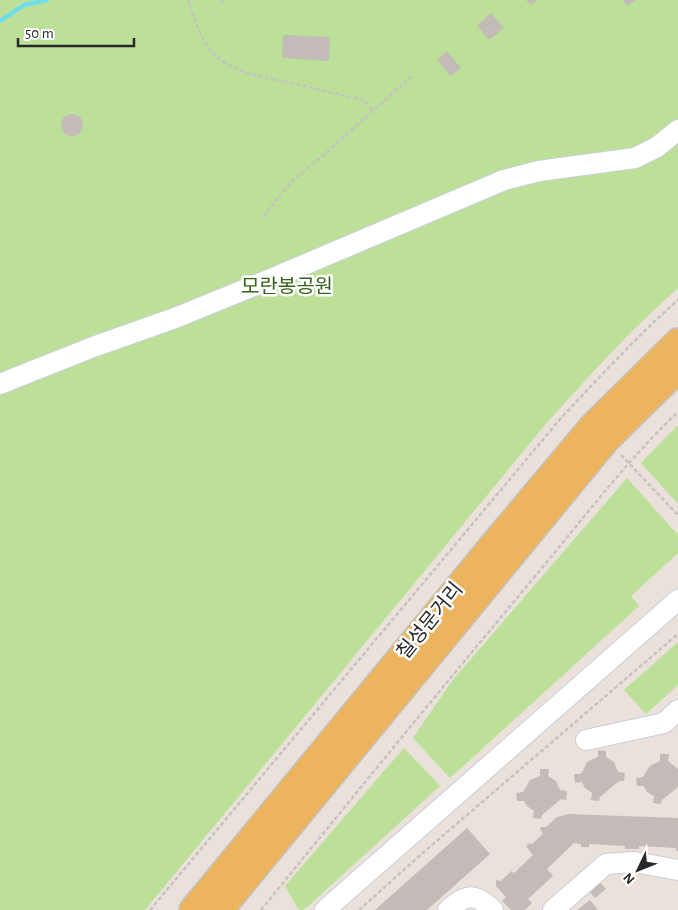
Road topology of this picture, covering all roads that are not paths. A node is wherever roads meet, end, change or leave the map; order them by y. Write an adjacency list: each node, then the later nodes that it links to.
1 (678, 130): 4 (street)
2 (678, 341): 9 (main road, 칠성문거리)
3 (678, 370): 10 (main road, 칠성문거리)
4 (0, 384)
5 (678, 600): 11 (street)
6 (678, 710): 7 (street)
7 (586, 740)
8 (678, 870): 14 (street)
9 (192, 910)
10 (221, 910)
11 (325, 910)
12 (448, 910): 13 (street)
13 (493, 910)
14 (553, 910)

